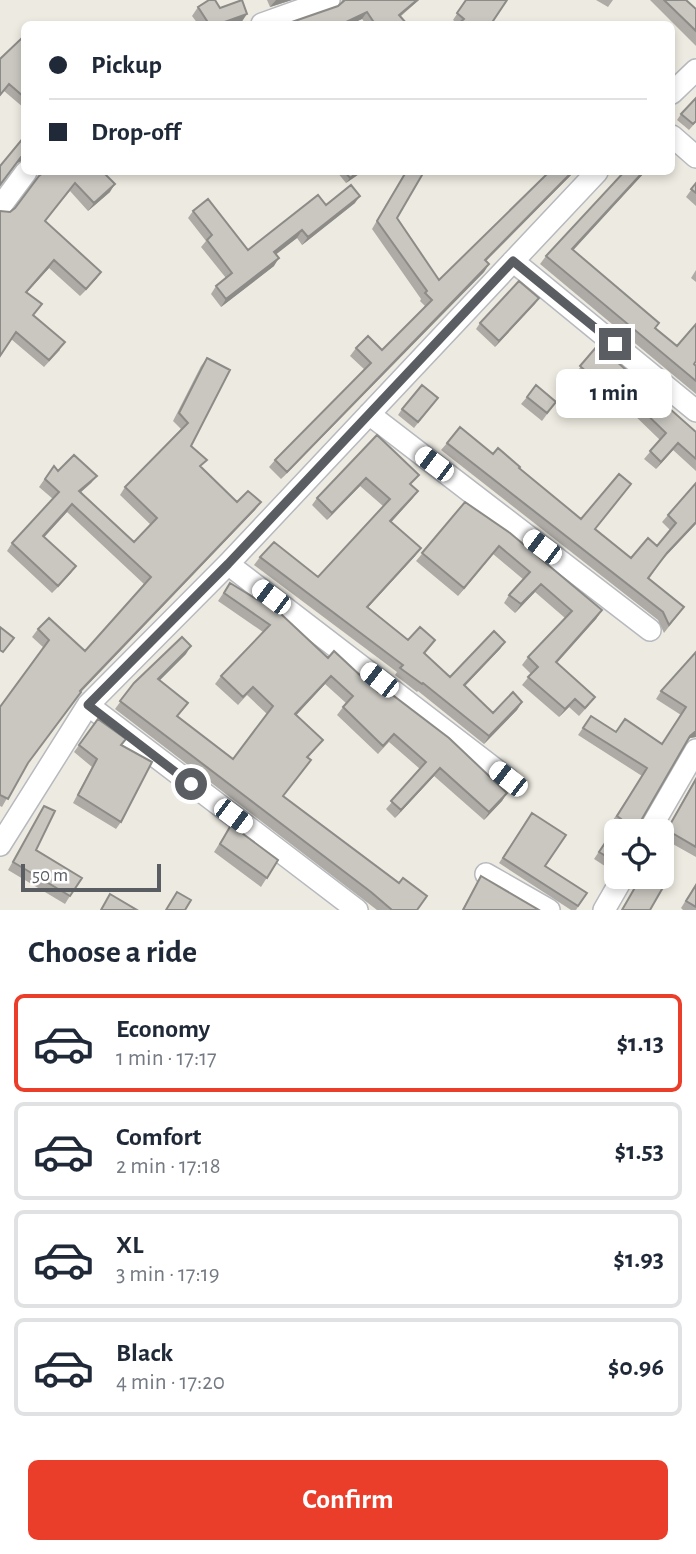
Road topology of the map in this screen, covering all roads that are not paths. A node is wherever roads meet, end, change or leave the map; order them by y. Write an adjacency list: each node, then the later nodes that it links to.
1 (329, 0): 2 (street)
2 (270, 21)
3 (696, 70): 4 (street)
4 (675, 90)
5 (675, 139): 6 (street)
6 (696, 157)
7 (24, 175): 9 (street)
8 (594, 175): 10 (street)
9 (0, 207)
10 (513, 261): 11 (street); 12 (street)
11 (696, 411)
12 (369, 414): 13 (street); 14 (street)
13 (228, 564): 15 (street); 17 (street)
14 (650, 630)
15 (88, 705): 19 (street); 22 (street)
16 (696, 750): 18 (street)
17 (508, 779)
18 (656, 819)
19 (0, 845)
20 (486, 874): 23 (street)
21 (617, 889): 24 (street)
22 (357, 910)
23 (549, 910)
24 (604, 910)

